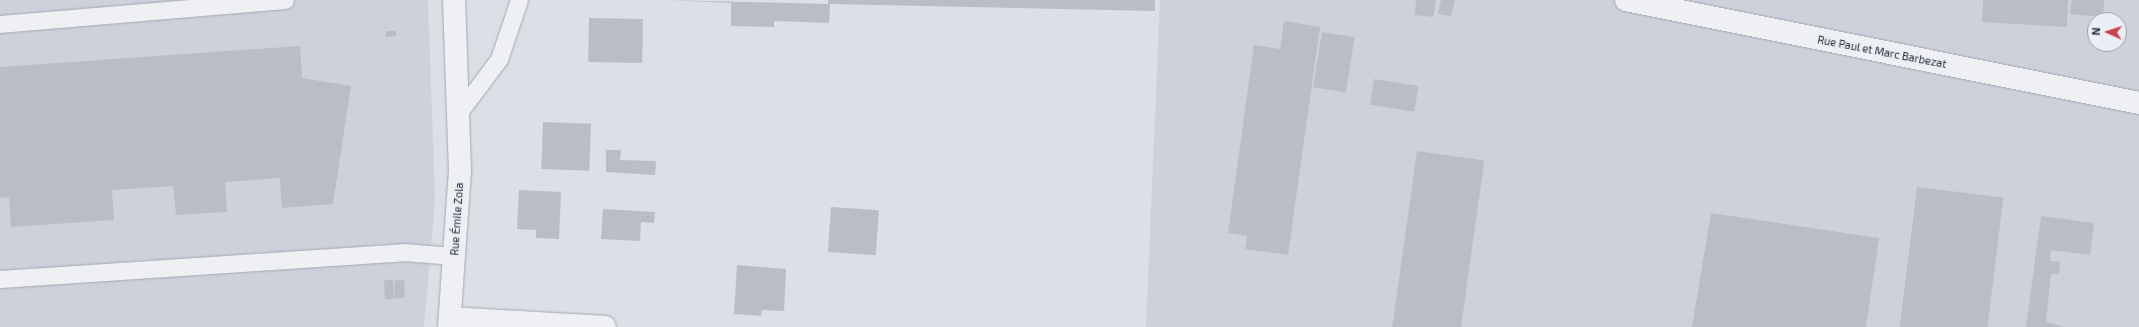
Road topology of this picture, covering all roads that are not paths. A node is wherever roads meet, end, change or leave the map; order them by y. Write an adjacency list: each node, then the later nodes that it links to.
1 (285, 0): 5 (lane)
2 (454, 0): 7 (street, Rue Émile Zola)
3 (519, 0): 7 (lane)
4 (1626, 0): 6 (street, Rue Paul et Marc Barbezat)
5 (0, 24)
6 (2139, 103)
7 (460, 111): 8 (street, Rue Émile Zola)
8 (454, 256): 9 (lane); 10 (street, Rue Émile Zola)
9 (0, 279)
10 (450, 322): 11 (street)
11 (605, 327)

